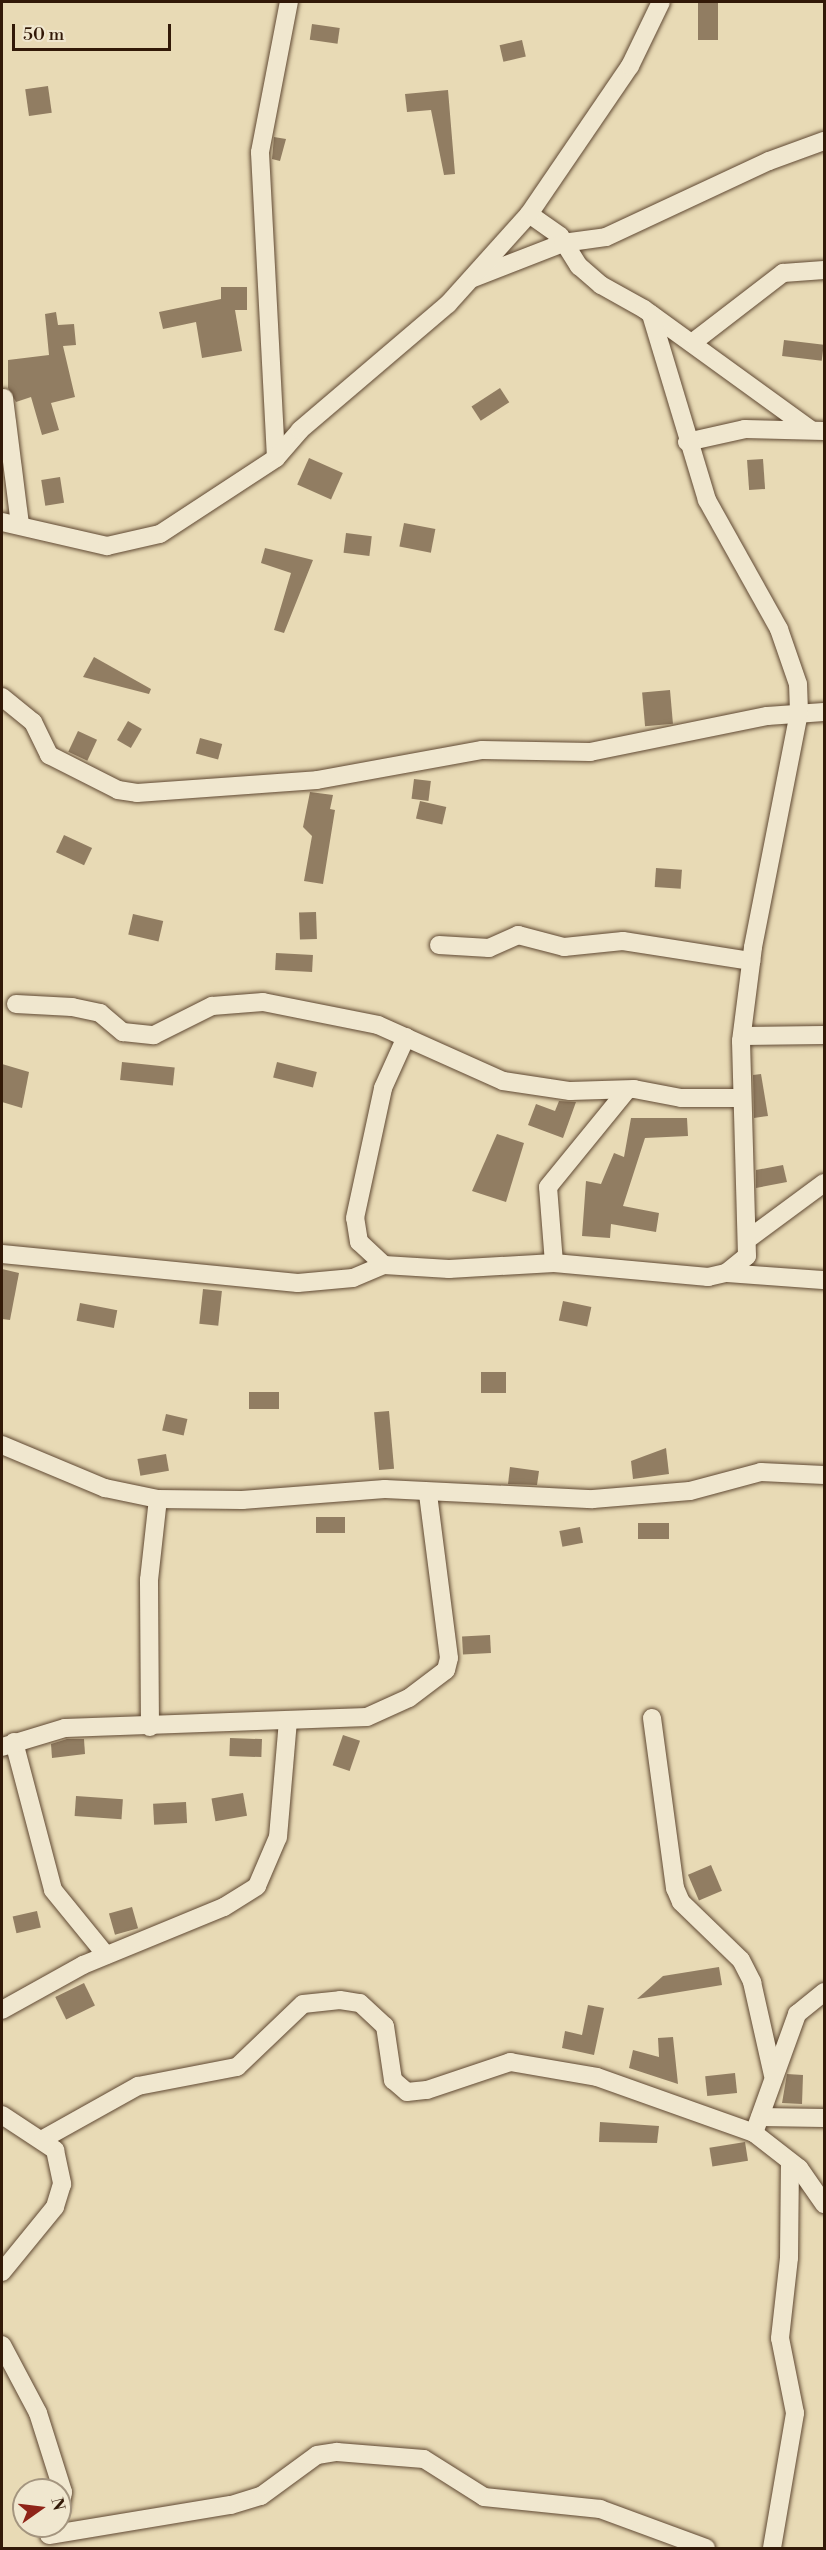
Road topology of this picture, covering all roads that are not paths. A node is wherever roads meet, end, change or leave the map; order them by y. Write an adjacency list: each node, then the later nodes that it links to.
1 (289, 2): 13 (street)
2 (661, 2): 4 (street)
3 (825, 141): 5 (street)
4 (529, 214): 5 (street); 7 (street)
5 (563, 243): 7 (street); 8 (street)
6 (825, 270): 9 (street)
7 (471, 278): 13 (street)
8 (651, 314): 9 (street); 12 (street)
9 (692, 343): 11 (street)
10 (4, 398): 15 (street)
11 (818, 430): 12 (street)
12 (687, 442): 17 (street)
13 (276, 458): 15 (street)
14 (2, 522): 15 (street)
15 (21, 524)
16 (2, 697): 17 (street)
17 (799, 712): 18 (street); 20 (street)
18 (825, 712)
19 (439, 945): 20 (street)
20 (751, 961): 24 (street)
21 (16, 1004): 23 (street)
22 (825, 1035): 24 (street)
23 (406, 1037): 25 (street); 31 (street)
24 (741, 1041): 26 (street)
25 (627, 1090): 26 (street); 30 (street)
26 (739, 1098): 28 (street)
27 (825, 1183): 28 (street)
28 (751, 1237): 32 (street)
29 (2, 1254): 31 (street)
30 (554, 1263): 31 (street); 32 (street)
31 (384, 1266)
32 (726, 1273): 33 (street)
33 (825, 1280)
34 (2, 1445): 37 (street)
35 (825, 1475): 36 (street)
36 (428, 1493): 37 (street); 39 (street)
37 (158, 1499): 40 (street)
38 (652, 1718): 45 (street)
39 (288, 1720): 40 (street); 42 (street)
40 (150, 1727): 41 (street)
41 (8, 1745): 42 (street)
42 (106, 1955): 44 (street)
43 (825, 1992): 45 (street)
44 (2, 2010)
45 (773, 2075): 48 (street)
46 (2, 2115): 49 (street)
47 (825, 2118): 48 (street)
48 (757, 2125): 49 (street); 50 (street)
49 (42, 2139): 52 (street)
50 (790, 2162): 51 (street); 57 (street)
51 (825, 2204)
52 (2, 2272)
53 (2, 2345): 54 (street)
54 (59, 2478)
55 (72, 2533): 56 (street)
56 (706, 2548)
57 (772, 2548)

